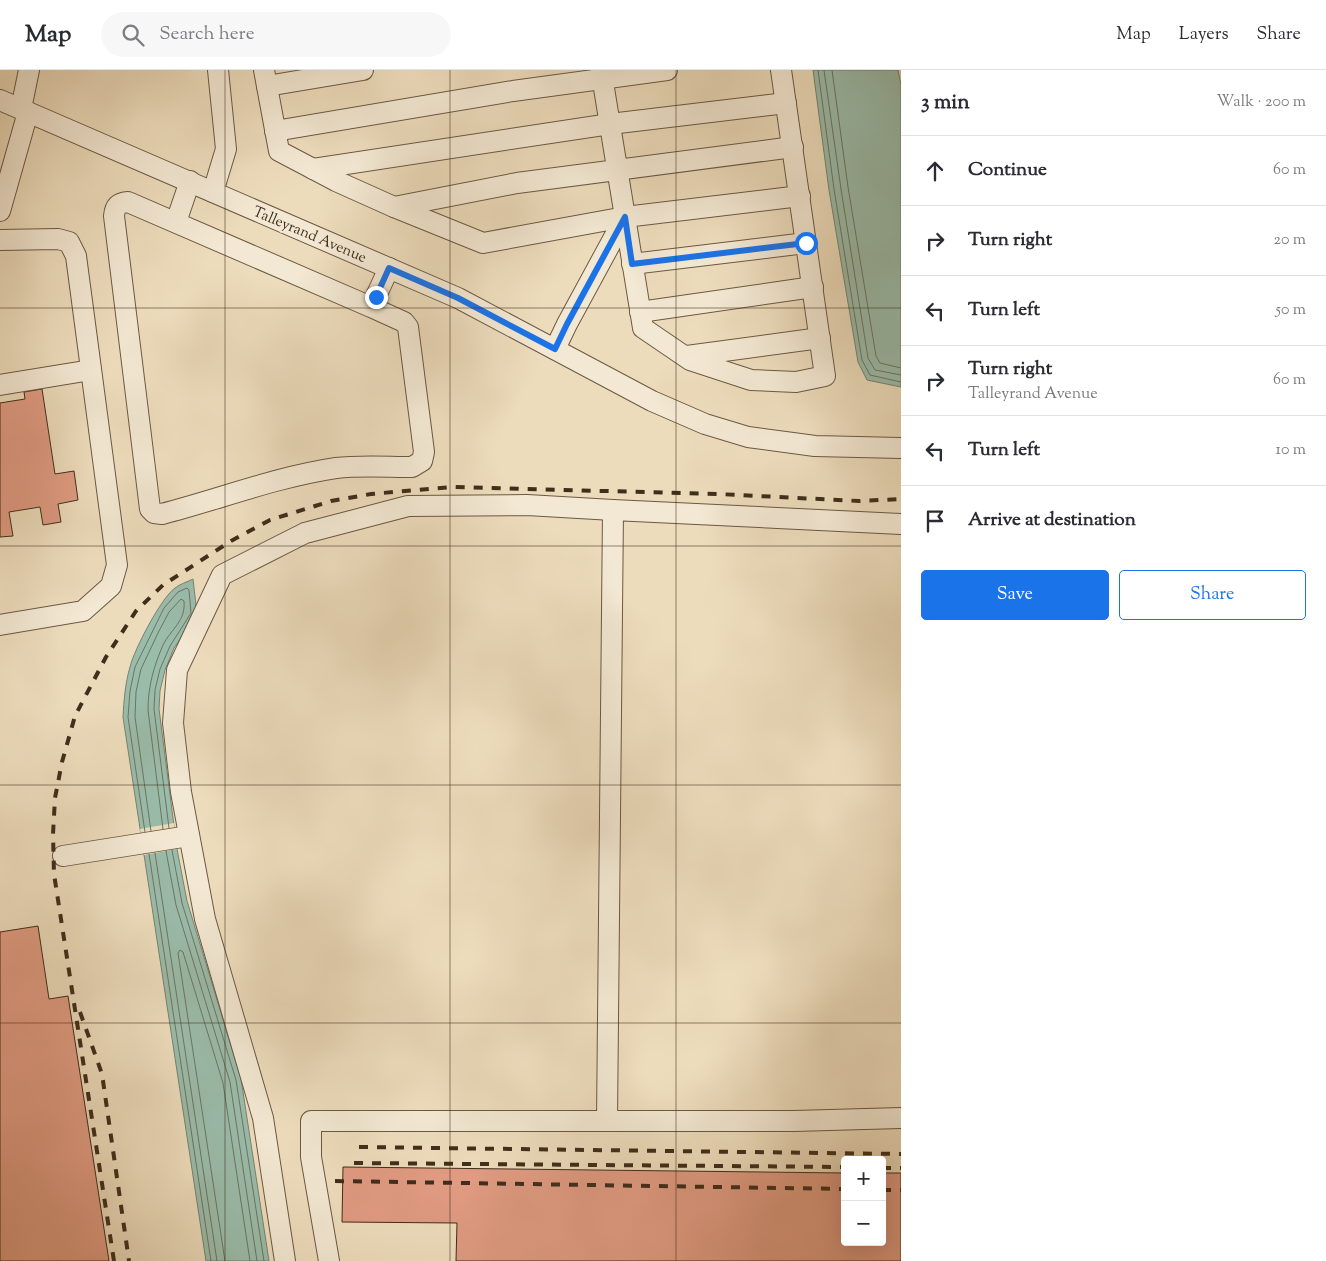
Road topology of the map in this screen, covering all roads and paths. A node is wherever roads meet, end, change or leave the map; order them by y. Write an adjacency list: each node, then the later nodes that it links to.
1 (29, 70): 10 (street)
2 (218, 70): 17 (street)
3 (362, 70): 7 (street)
4 (667, 70): 6 (street)
5 (781, 70): 9 (street)
6 (602, 74): 11 (street); 12 (street)
7 (266, 78): 12 (street)
8 (0, 100): 10 (street, Talleyrand Avenue)
9 (786, 103): 11 (street); 13 (street)
10 (24, 111): 16 (street, Talleyrand Avenue); 20 (street)
11 (610, 124): 14 (street); 15 (street)
12 (275, 131): 14 (street)
13 (792, 147): 15 (street); 18 (street)
14 (313, 169): 19 (street)
15 (616, 171): 19 (street); 21 (street)
16 (190, 181): 17 (street, Talleyrand Avenue); 22 (street)
17 (213, 192): 26 (street, Talleyrand Avenue)
18 (800, 196): 21 (street); 24 (street)
19 (394, 207): 21 (street)
20 (0, 211)
21 (625, 217): 25 (street); 31 (street)
22 (176, 222): 28 (street); 28 (street)
23 (0, 240): 33 (street)
24 (806, 243): 25 (street); 27 (street)
25 (632, 264): 29 (street)
26 (389, 268): 28 (street); 31 (street, Talleyrand Avenue)
27 (813, 287): 29 (street); 30 (street)
28 (371, 307)
29 (640, 312): 32 (street)
30 (820, 338): 32 (street); 32 (street)
31 (555, 349): 35 (street, Talleyrand Avenue)
32 (685, 356)
33 (90, 370): 34 (street); 38 (street)
34 (0, 385)
35 (901, 448)
36 (613, 510): 37 (street); 39 (street); 42 (street)
37 (901, 524)
38 (0, 625)
39 (183, 837): 40 (street); 43 (street)
40 (63, 856)
41 (901, 1118): 42 (street)
42 (607, 1121): 44 (street)
43 (285, 1261)
44 (329, 1261)

